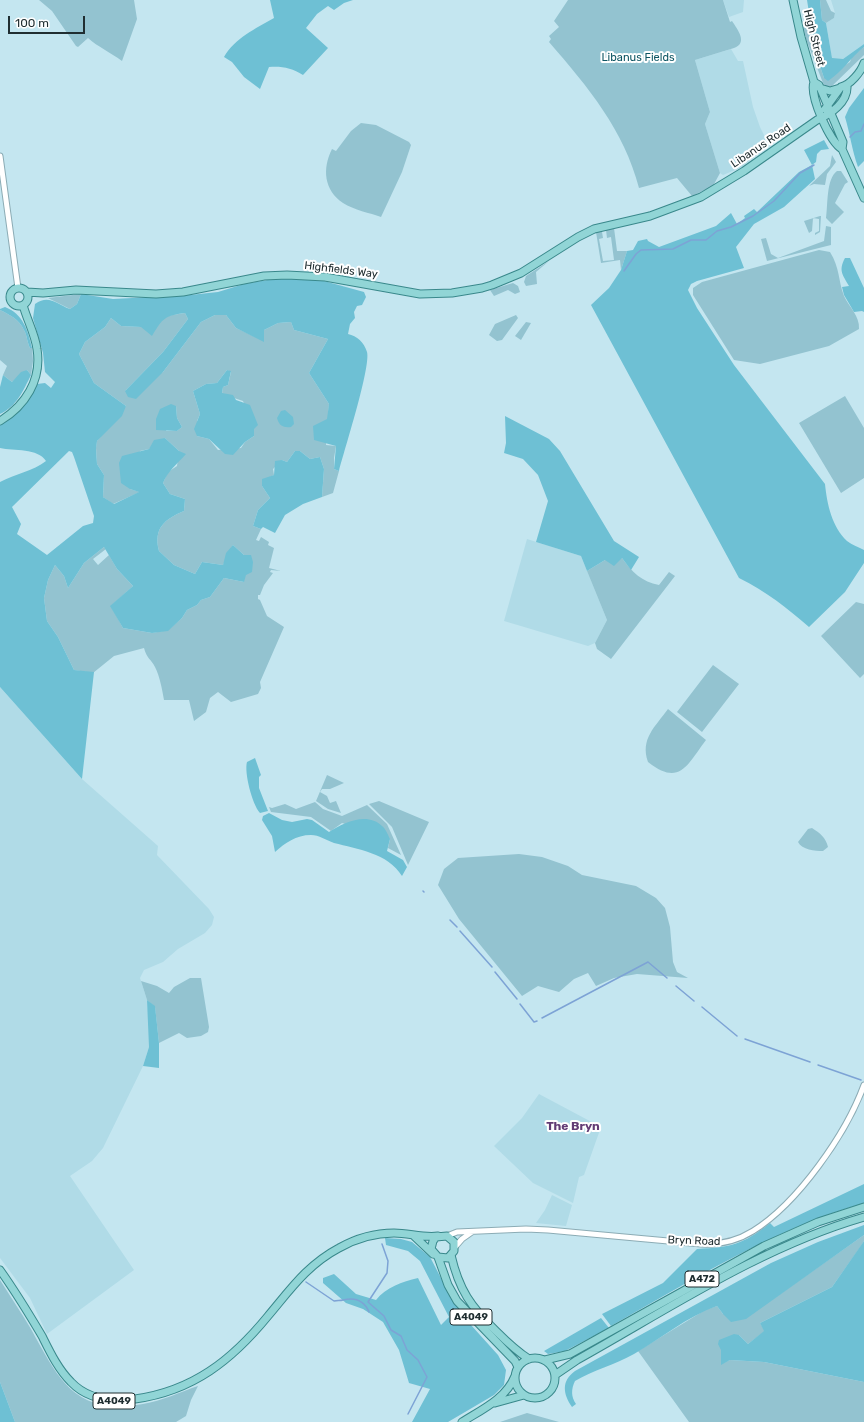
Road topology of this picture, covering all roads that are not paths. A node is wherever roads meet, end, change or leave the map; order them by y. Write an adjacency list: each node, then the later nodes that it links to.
1 (793, 0): 3 (main road, High Street)
2 (863, 66): 4 (main road)
3 (814, 82): 5 (main road, High Street); 7 (main road, High Street)
4 (847, 86): 6 (main road); 7 (main road)
5 (820, 88): 6 (main road); 7 (main road, High Street)
6 (840, 88): 7 (main road)
7 (825, 114): 8 (main road); 8 (main road); 11 (main road, Libanus Road)
8 (842, 149): 10 (main road)
9 (0, 156): 12 (street)
10 (864, 198)
11 (621, 222): 14 (main road, Highfields Way)
12 (18, 288): 13 (main road); 15 (main road)
13 (27, 292): 14 (main road); 15 (main road)
14 (43, 293): 15 (main road)
15 (25, 303): 16 (main road)
16 (0, 421)
17 (864, 1085): 20 (street, Bryn Road)
18 (864, 1207): 29 (main road, A472)
19 (864, 1217): 31 (main road, A472)
20 (472, 1232): 23 (street, Bryn Road); 24 (street)
21 (414, 1236): 22 (main road, A4049); 26 (main road, A4049); 27 (main road, A4049)
22 (438, 1236): 23 (main road); 26 (main road)
23 (447, 1236): 24 (main road)
24 (455, 1247): 25 (main road)
25 (452, 1255): 26 (main road); 28 (main road, A4049)
26 (436, 1256): 30 (main road, A4049)
27 (0, 1270)
28 (529, 1359): 29 (main road); 30 (main road)
29 (545, 1360): 31 (main road)
30 (517, 1371): 32 (main road); 33 (main road)
31 (555, 1375): 32 (main road)
32 (524, 1395): 33 (main road)
33 (489, 1405): 34 (main road)
34 (462, 1422)

